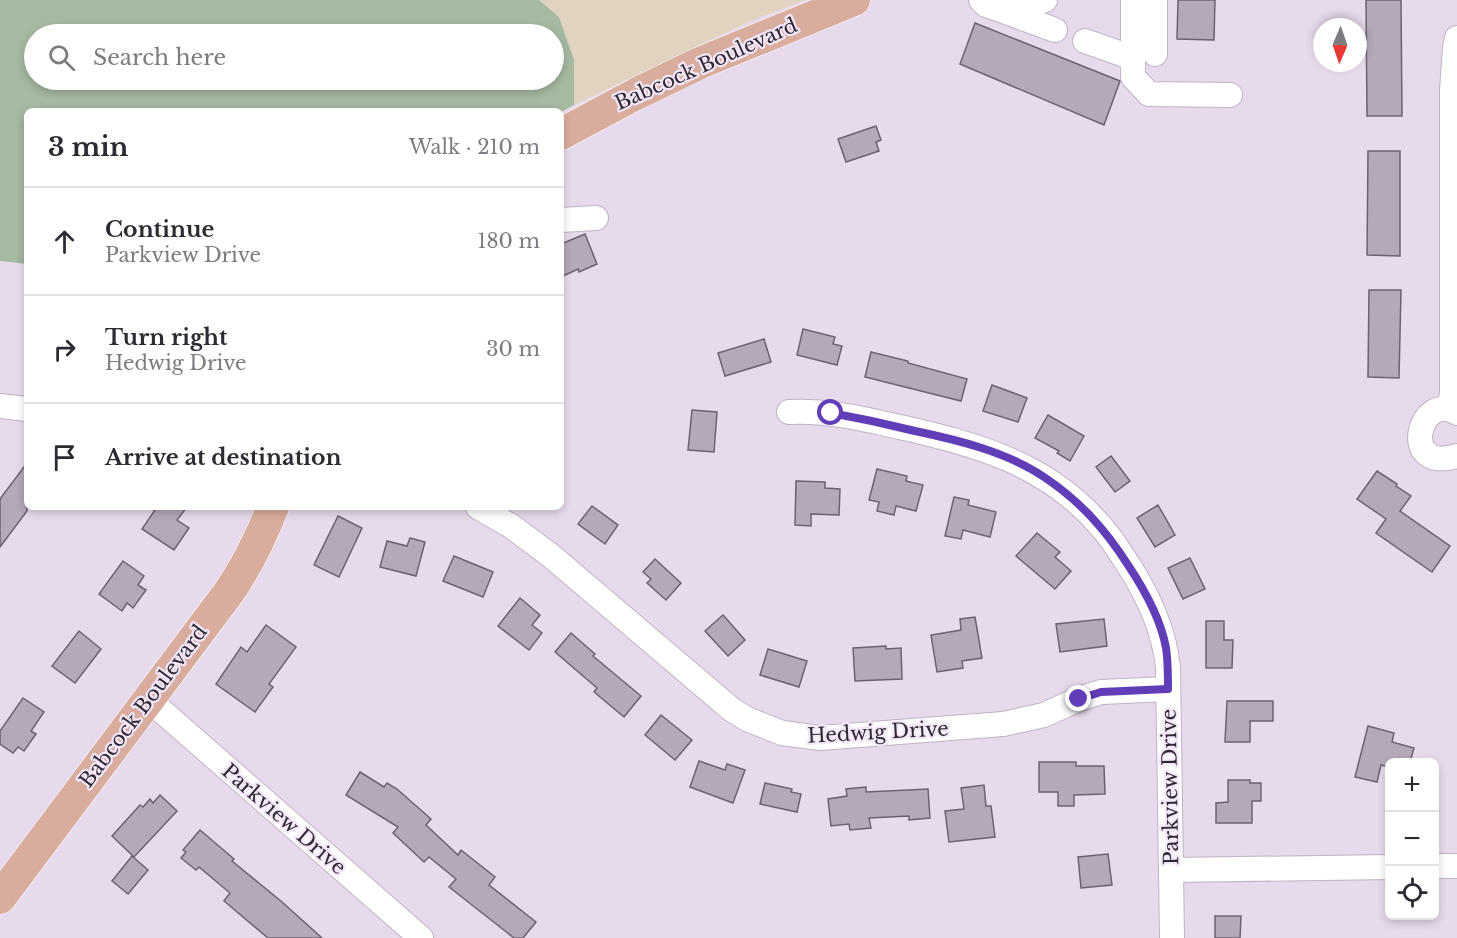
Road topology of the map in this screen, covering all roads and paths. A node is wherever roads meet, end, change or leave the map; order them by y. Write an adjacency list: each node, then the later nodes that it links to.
1 (854, 0): 12 (main road, Babcock Boulevard)
2 (981, 0): 6 (street)
3 (1045, 0): 6 (street)
4 (1133, 0): 10 (street)
5 (1155, 0): 10 (street)
6 (1009, 13): 7 (street)
7 (1055, 30)
8 (1457, 38): 17 (street)
9 (1086, 41): 10 (street)
10 (1144, 56): 11 (street)
11 (1230, 95)
12 (564, 132)
13 (596, 218): 14 (street)
14 (564, 220)
15 (0, 406): 16 (street)
16 (24, 409)
17 (1453, 411): 19 (street)
18 (789, 412): 22 (street, Parkview Drive)
19 (1457, 456)
20 (272, 510): 23 (main road, Babcock Boulevard)
21 (483, 510): 22 (street, Hedwig Drive)
22 (1168, 689): 27 (street, Parkview Drive)
23 (148, 699): 28 (main road, Babcock Boulevard); 29 (street, Parkview Drive)
24 (1439, 866): 25 (street)
25 (1457, 866)
26 (1385, 867): 27 (street)
27 (1172, 870): 30 (street, Parkview Drive)
28 (0, 898)
29 (421, 938)
30 (1172, 938)

